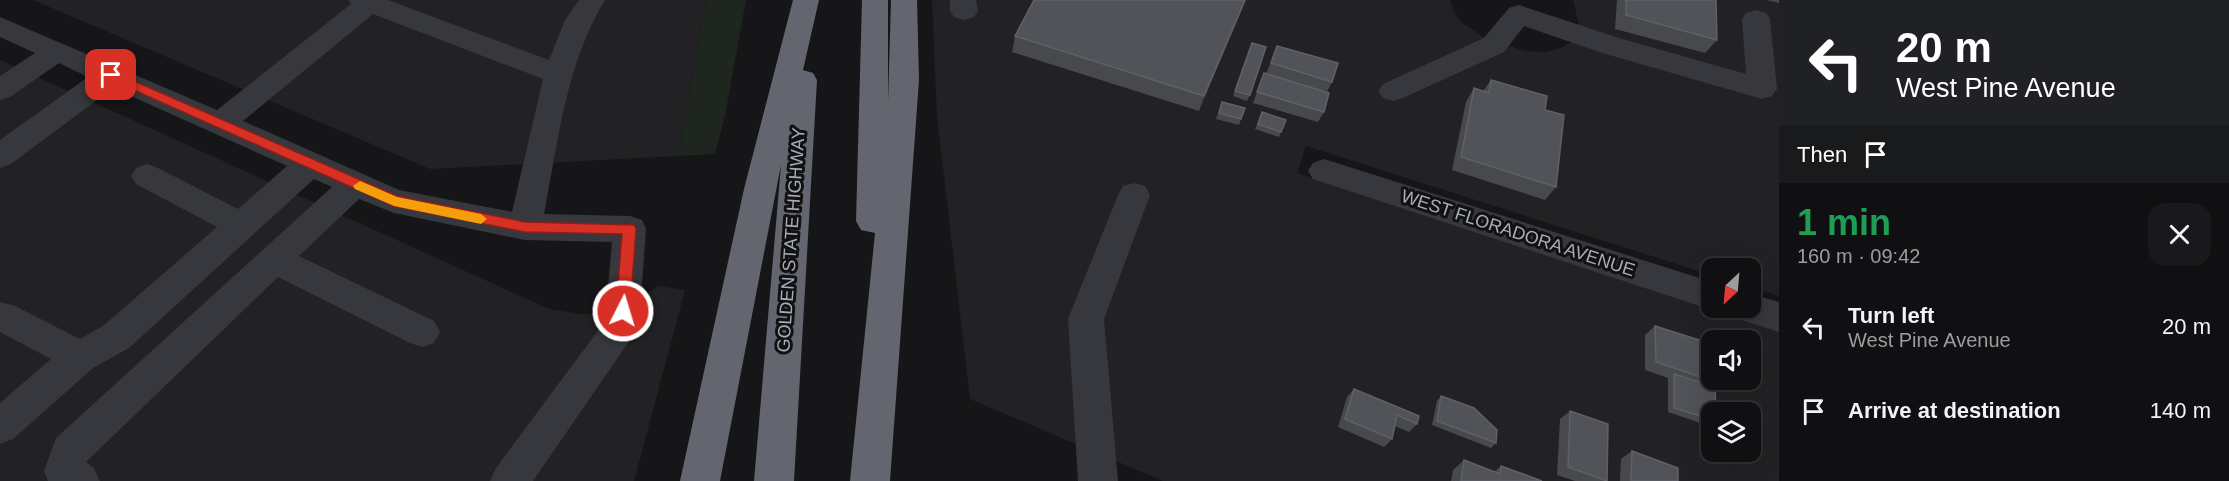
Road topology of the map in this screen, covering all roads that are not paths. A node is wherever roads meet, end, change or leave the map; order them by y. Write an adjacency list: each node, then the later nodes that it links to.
1 (592, 0): 10 (street)
2 (807, 0): 33 (highway); 34 (highway, GOLDEN STATE HIGHWAY)
3 (875, 0): 35 (highway)
4 (904, 0): 35 (highway)
5 (368, 1): 10 (street); 14 (street)
6 (1520, 7): 7 (street); 13 (street)
7 (1756, 20)
8 (0, 26): 9 (street)
9 (57, 51): 11 (street); 12 (street)
10 (559, 74): 22 (street)
11 (111, 75): 14 (street); 15 (street)
12 (0, 90)
13 (1393, 91)
14 (220, 124): 16 (street)
15 (0, 156)
16 (310, 164): 19 (street); 21 (street)
17 (1324, 171): 24 (street, WEST FLORADORA AVENUE)
18 (147, 176): 21 (street)
19 (355, 184): 22 (street); 23 (street)
20 (1134, 195): 36 (street)
21 (241, 225): 29 (street)
22 (525, 227): 32 (street)
23 (275, 260): 28 (street); 31 (street)
24 (1701, 292)
25 (1761, 312): 27 (street)
26 (3, 316): 29 (street)
27 (1779, 317)
28 (422, 332)
29 (80, 357): 30 (street)
30 (0, 427)
31 (80, 481)
32 (510, 481)
33 (700, 481)
34 (774, 481)
35 (869, 481)
36 (1098, 481)

